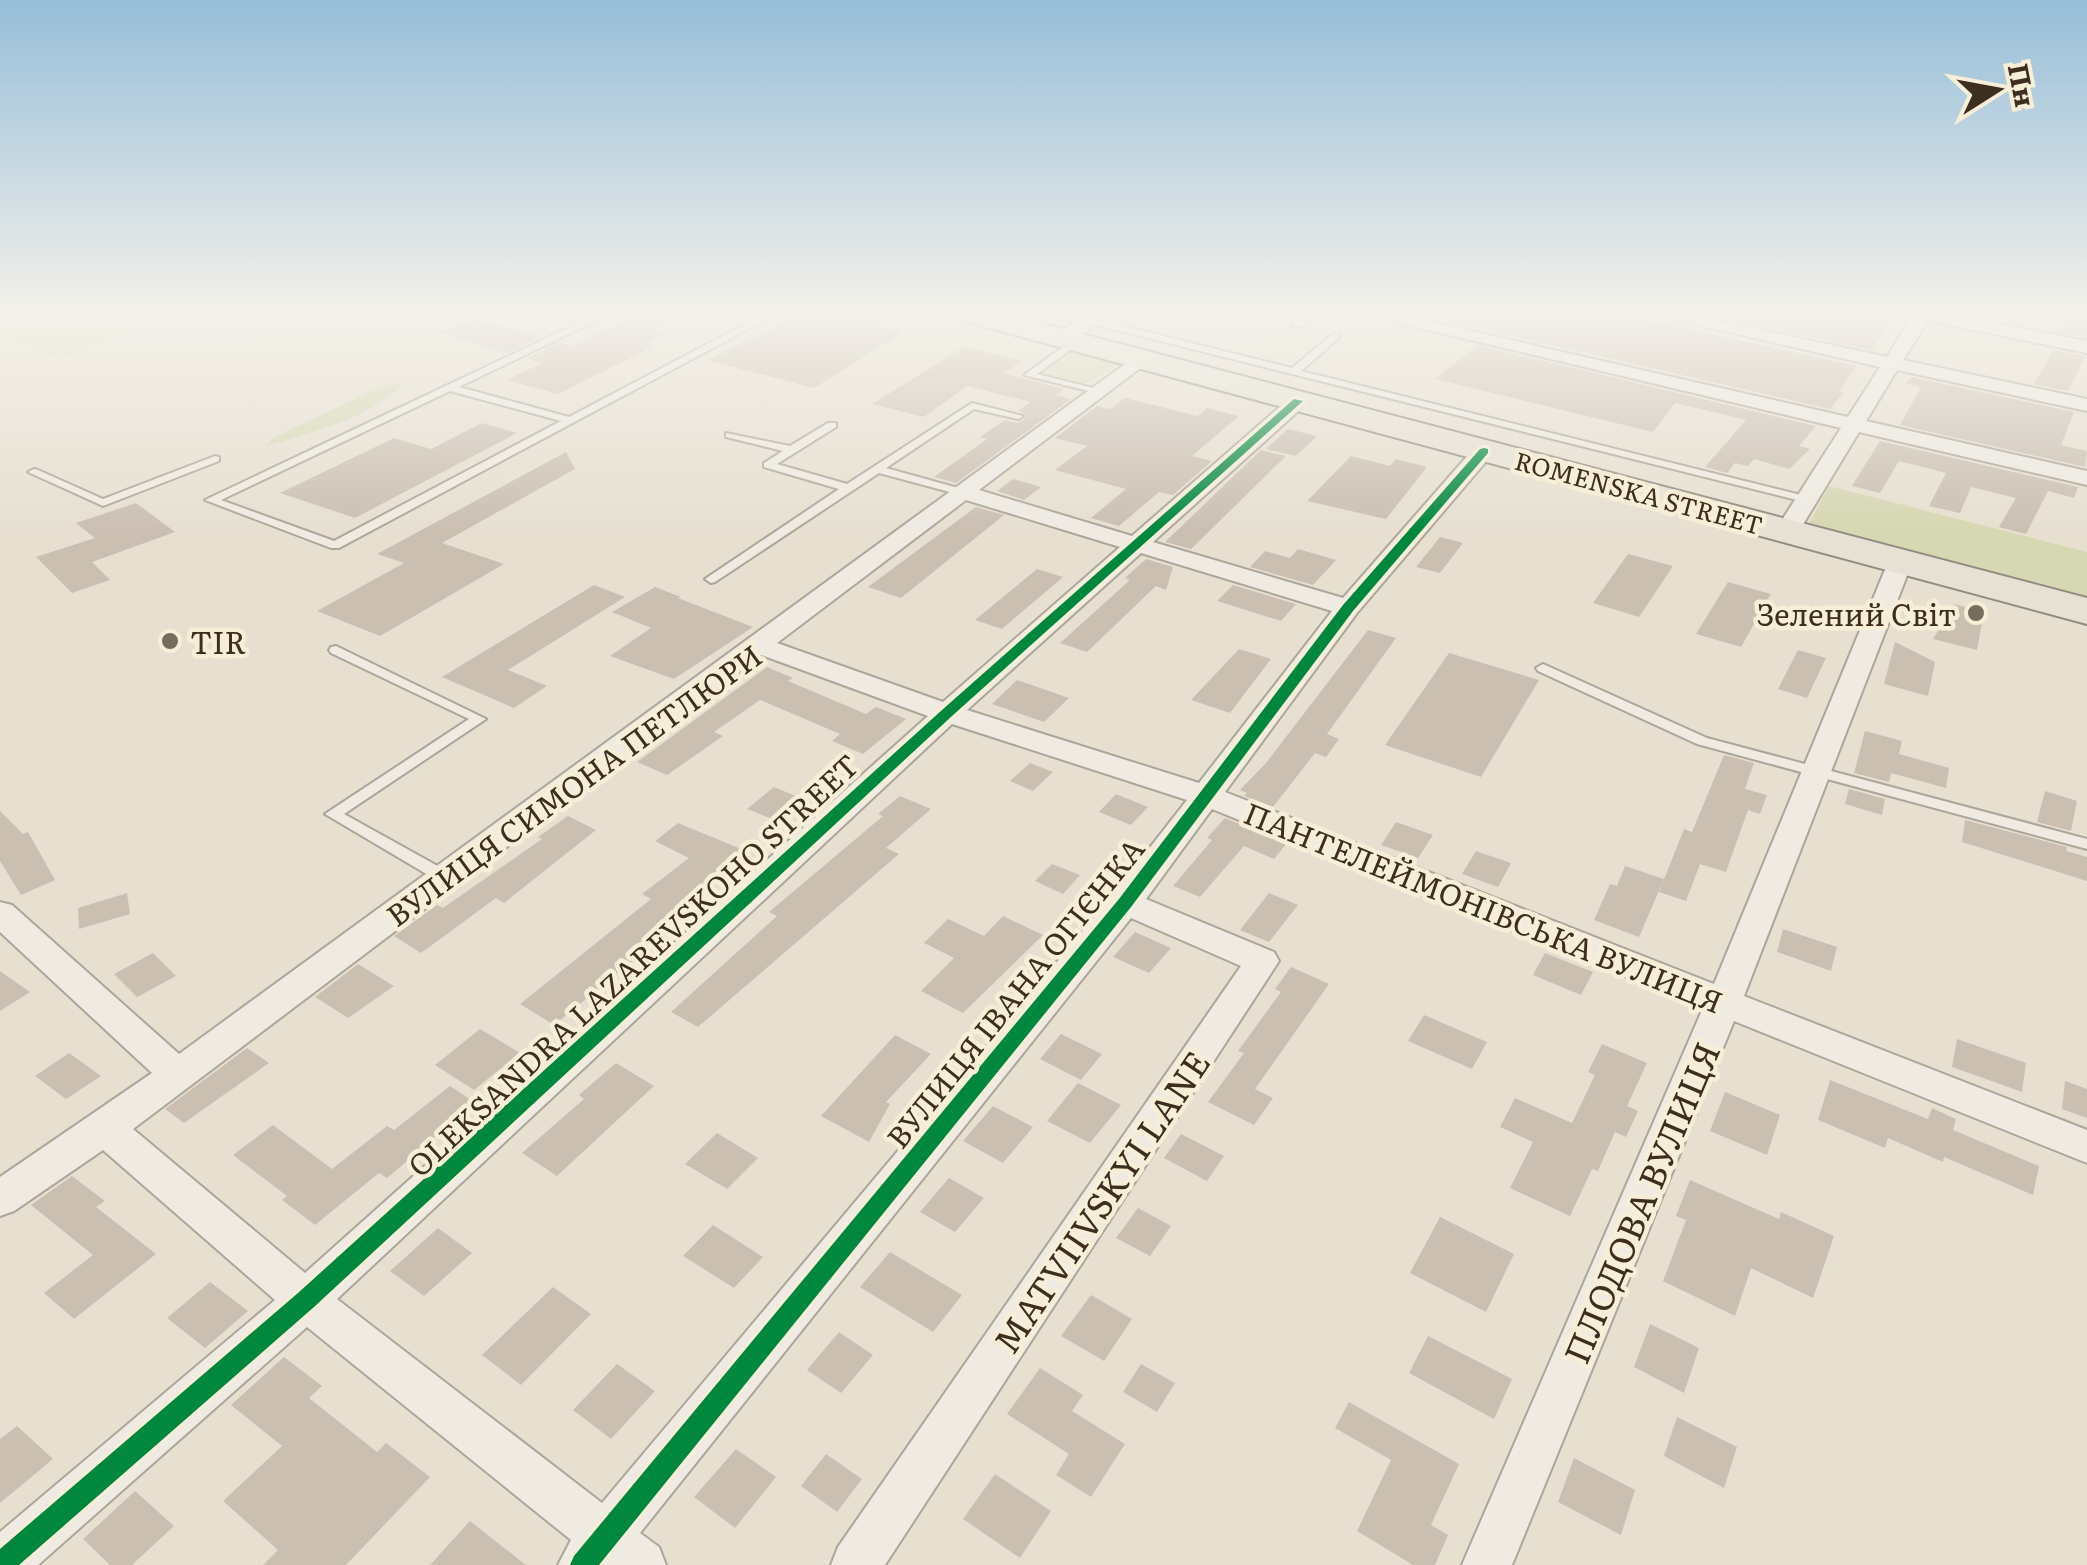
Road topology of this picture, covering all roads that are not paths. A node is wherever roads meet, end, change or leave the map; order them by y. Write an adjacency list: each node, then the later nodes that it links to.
1 (459, 384): 11 (lane)
2 (641, 384): 15 (lane)
3 (1065, 384): 12 (lane)
4 (1107, 384): 12 (street, ВУЛИЦЯ СИМОНА ПЕТЛЮРИ)
5 (1296, 384): 10 (main road, ROMENSKA STREET)
6 (1300, 384): 10 (lane)
7 (1674, 384): 17 (street)
8 (1880, 384): 17 (street)
9 (1988, 384): 13 (street)
10 (1308, 386): 20 (main road, ROMENSKA STREET); 27 (lane); 29 (street, OLEKSANDRA LAZAREVSKOHO STREET)
11 (451, 388): 15 (lane); 15 (lane)
12 (1097, 392): 26 (street, ВУЛИЦЯ СИМОНА ПЕТЛЮРИ)
13 (2087, 406)
14 (1018, 416): 22 (lane)
15 (571, 421)
16 (832, 425): 19 (lane)
17 (1854, 425): 24 (street); 27 (street)
18 (730, 435): 19 (lane)
19 (792, 450): 25 (lane)
20 (1484, 452): 28 (main road, ROMENSKA STREET); 32 (street, ВУЛИЦЯ ІВАНА ОГІЄНКА)
21 (215, 458): 23 (lane)
22 (877, 469): 25 (lane); 26 (lane)
23 (34, 472)
24 (2087, 478)
25 (848, 488): 31 (lane)
26 (964, 493): 29 (street); 34 (street, ВУЛИЦЯ СИМОНА ПЕТЛЮРИ)
27 (1805, 499): 28 (street)
28 (1787, 530): 30 (main road, ROMENSKA STREET)
29 (1133, 544): 32 (street); 37 (street, OLEKSANDRA LAZAREVSKOHO STREET)
30 (1901, 560): 33 (main road, ROMENSKA STREET); 38 (street, ПЛОДОВА ВУЛИЦЯ)
31 (710, 579)
32 (1348, 608): 39 (street, ВУЛИЦЯ ІВАНА ОГІЄНКА)
33 (2087, 611)
34 (760, 646): 37 (street, ПАНТЕЛЕЙМОНІВСЬКА ВУЛИЦЯ); 41 (street, ВУЛИЦЯ СИМОНА ПЕТЛЮРИ)
35 (336, 650): 41 (lane)
36 (1543, 668): 38 (lane)
37 (947, 712): 39 (street, ПАНТЕЛЕЙМОНІВСЬКА ВУЛИЦЯ); 49 (street, OLEKSANDRA LAZAREVSKOHO STREET)
38 (1818, 770): 40 (lane); 44 (street, ПЛОДОВА ВУЛИЦЯ)
39 (1204, 795): 42 (street, ВУЛИЦЯ ІВАНА ОГІЄНКА); 44 (street, ПАНТЕЛЕЙМОНІВСЬКА ВУЛИЦЯ)
40 (2087, 844)
41 (446, 878): 45 (street, ВУЛИЦЯ СИМОНА ПЕТЛЮРИ)
42 (1125, 903): 50 (street, ВУЛИЦЯ ІВАНА ОГІЄНКА); 53 (street, MATVIIVSKYI LANE)
43 (0, 913): 45 (street)
44 (1724, 1002): 47 (street, ПАНТЕЛЕЙМОНІВСЬКА ВУЛИЦЯ); 54 (street, ПЛОДОВА ВУЛИЦЯ)
45 (177, 1074): 46 (street, ВУЛИЦЯ СИМОНА ПЕТЛЮРИ)
46 (105, 1128): 48 (street, ВУЛИЦЯ СИМОНА ПЕТЛЮРИ); 49 (street)
47 (2087, 1147)
48 (0, 1199)
49 (306, 1300): 50 (street); 51 (street, OLEKSANDRA LAZAREVSKOHO STREET)
50 (594, 1552): 52 (street)
51 (0, 1564)
52 (641, 1565)
53 (856, 1565)
54 (1487, 1565)

